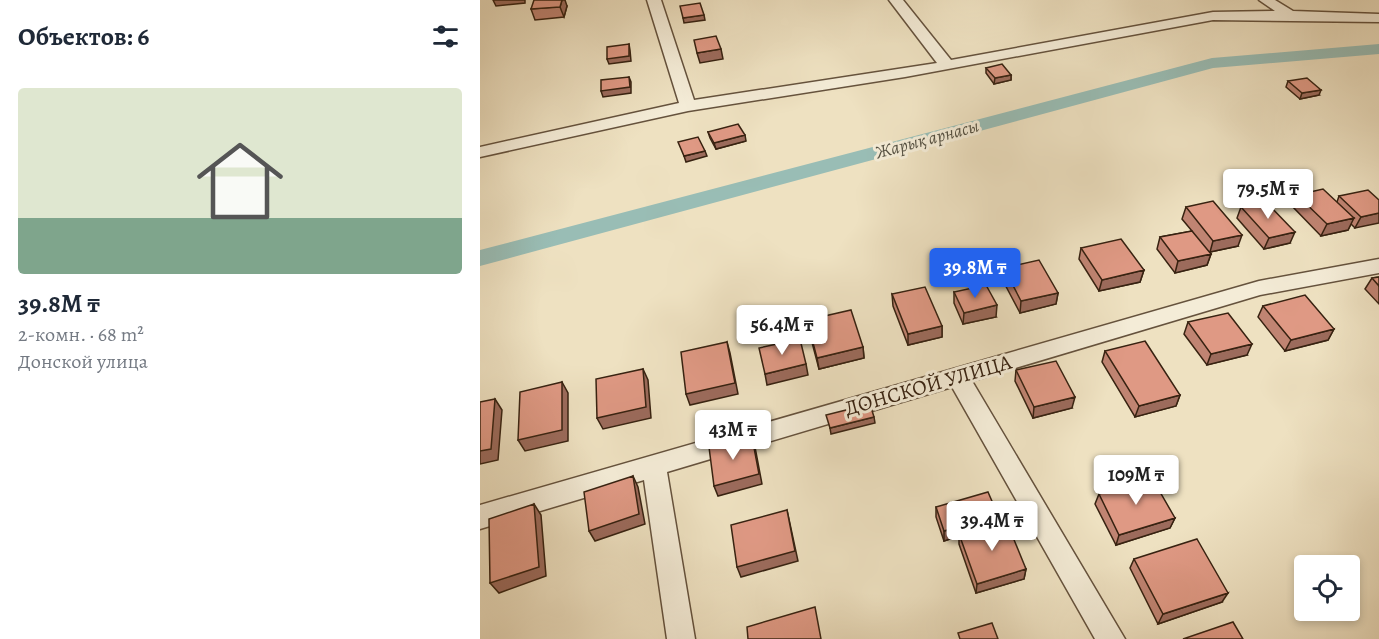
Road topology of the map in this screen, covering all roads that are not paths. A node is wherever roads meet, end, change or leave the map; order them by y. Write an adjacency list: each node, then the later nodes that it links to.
1 (654, 0): 7 (street)
2 (896, 0): 6 (street)
3 (1266, 0): 4 (street)
4 (1290, 15): 5 (street); 6 (street)
5 (1379, 18)
6 (946, 64): 7 (street)
7 (688, 106): 8 (street)
8 (480, 152)
9 (1379, 266): 10 (street, ДОНСКОЙ УЛИЦА)
10 (957, 376): 11 (street, ДОНСКОЙ УЛИЦА); 14 (street)
11 (654, 466): 12 (street, ДОНСКОЙ УЛИЦА); 13 (street)
12 (480, 517)
13 (681, 639)
14 (1111, 639)

